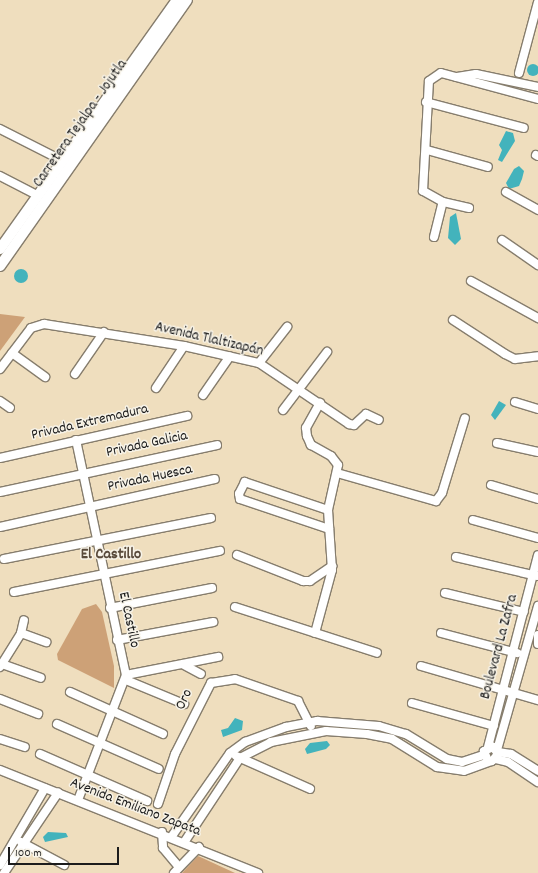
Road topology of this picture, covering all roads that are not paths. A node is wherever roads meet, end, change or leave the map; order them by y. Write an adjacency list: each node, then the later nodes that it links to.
1 (177, 0): 12 (main road, Carretera Tejalpa - Jojutla)
2 (187, 0): 24 (main road, Carretera Tejalpa - Jojutla)
3 (538, 2): 4 (street)
4 (519, 73)
5 (457, 77): 6 (street); 7 (street); 8 (street)
6 (538, 87)
7 (538, 99)
8 (426, 102): 9 (street); 11 (street)
9 (524, 128)
10 (0, 129): 12 (street)
11 (427, 150): 13 (street); 17 (street)
12 (61, 160): 16 (main road, Carretera Tejalpa - Jojutla)
13 (488, 167)
14 (0, 176): 16 (street)
15 (506, 192): 19 (street)
16 (38, 195): 22 (main road, Carretera Tejalpa - Jojutla)
17 (443, 202): 18 (street); 20 (street)
18 (469, 208)
19 (538, 210)
20 (434, 237)
21 (502, 240): 23 (street)
22 (0, 249)
23 (538, 265)
24 (0, 266)
25 (471, 281): 26 (street)
26 (538, 318)
27 (453, 320): 34 (street)
28 (287, 327): 35 (street)
29 (104, 332): 30 (street, Avenida Tlaltizapán); 32 (street, Avenida Tlaltizapán); 37 (street)
30 (184, 346): 33 (street, Avenida Tlaltizapán); 39 (street)
31 (327, 352): 40 (street)
32 (12, 353): 36 (street); 38 (street)
33 (230, 356): 35 (street, Avenida Tlaltizapán); 41 (street)
34 (538, 356)
35 (259, 363): 40 (street, Avenida Tlaltizapán)
36 (0, 369)
37 (75, 374)
38 (45, 377)
39 (156, 388)
40 (301, 388): 44 (street, Avenida Tlaltizapán); 47 (street)
41 (203, 395)
42 (0, 401): 45 (street)
43 (515, 402): 46 (street)
44 (320, 403): 50 (street, Avenida Tlaltizapán); 57 (street)
45 (10, 408)
46 (538, 409)
47 (283, 410)
48 (187, 416): 51 (street, Privada Extremadura)
49 (465, 418): 57 (street)
50 (379, 420)
51 (76, 440): 55 (street, Privada Extremadura); 56 (street, El Castillo)
52 (497, 443): 54 (street)
53 (217, 445): 56 (street, Privada Galicia)
54 (538, 452)
55 (0, 458)
56 (83, 473): 60 (street, Privada Galicia); 62 (street, El Castillo)
57 (337, 473): 63 (street)
58 (215, 479): 62 (street, Privada Huesca)
59 (491, 485): 61 (street)
60 (0, 492)
61 (538, 499)
62 (90, 506): 66 (street, Privada Huesca); 69 (street, El Castillo)
63 (328, 510): 67 (street); 67 (street)
64 (211, 518): 69 (street)
65 (472, 520): 68 (street)
66 (0, 527)
67 (329, 529): 75 (street)
68 (538, 538)
69 (97, 541): 74 (street); 76 (street, El Castillo)
70 (220, 551): 76 (street)
71 (237, 555): 75 (street)
72 (538, 555): 77 (street, Boulevard La Zafra)
73 (456, 557): 77 (street)
74 (4, 559)
75 (332, 566): 89 (street)
76 (104, 573): 79 (street); 83 (street, El Castillo)
77 (536, 576): 84 (street, Boulevard La Zafra)
78 (212, 588): 83 (street)
79 (14, 592)
80 (445, 593): 84 (street)
81 (538, 606): 87 (street, Boulevard La Zafra)
82 (235, 607): 89 (street)
83 (110, 608): 92 (street, El Castillo)
84 (524, 612): 95 (street, Boulevard La Zafra)
85 (24, 620): 88 (street)
86 (213, 622): 92 (street)
87 (534, 631): 97 (street, Boulevard La Zafra)
88 (21, 633): 93 (street); 99 (street)
89 (315, 633): 96 (street)
90 (441, 633): 95 (street)
91 (538, 635): 94 (street)
92 (118, 640): 104 (street, El Castillo)
93 (46, 642)
94 (538, 644)
95 (513, 651): 97 (street); 105 (street, Boulevard La Zafra)
96 (377, 653)
97 (522, 654): 107 (street, Boulevard La Zafra)
98 (218, 657): 100 (street)
99 (1, 665): 103 (street)
100 (184, 665): 102 (street); 104 (street)
101 (421, 666): 105 (street)
102 (201, 674)
103 (41, 678)
104 (126, 678): 111 (street); 112 (street)
105 (503, 687): 107 (street); 116 (street, Boulevard La Zafra)
106 (70, 692): 112 (street)
107 (512, 692): 109 (street); 124 (street, Boulevard La Zafra)
108 (0, 699): 113 (street)
109 (538, 700)
110 (412, 703): 116 (street)
111 (184, 704)
112 (113, 713): 118 (street); 120 (street)
113 (38, 714)
114 (309, 722): 117 (street, Oro); 122 (street); 124 (street); 138 (street, Oro)
115 (57, 724): 120 (street)
116 (494, 726): 124 (street, Boulevard La Zafra)
117 (313, 732): 124 (street); 125 (street)
118 (163, 734)
119 (0, 739): 121 (street)
120 (100, 745): 126 (street); 129 (street)
121 (25, 748)
122 (230, 753): 125 (street); 139 (street)
123 (40, 754): 129 (street)
124 (492, 755): 128 (street); 130 (street)
125 (240, 758): 132 (street); 140 (street)
126 (159, 769)
127 (0, 770): 131 (street, Avenida Emiliano Zapata)
128 (538, 770)
129 (88, 776): 135 (street); 136 (street)
130 (538, 782)
131 (45, 788): 133 (street, Avenida Emiliano Zapata); 134 (street)
132 (310, 789)
133 (58, 793): 135 (street, Avenida Emiliano Zapata); 137 (street)
134 (39, 799): 137 (street); 143 (street)
135 (78, 800): 141 (street, Avenida Emiliano Zapata)
136 (147, 801)
137 (49, 804): 145 (street)
138 (158, 804)
139 (185, 820): 140 (street); 142 (street)
140 (194, 826): 144 (street)
141 (162, 832): 142 (street, Avenida Emiliano Zapata); 151 (street)
142 (172, 836): 144 (street, Avenida Emiliano Zapata)
143 (15, 839): 145 (street); 147 (street)
144 (185, 841): 146 (street, Avenida Emiliano Zapata)
145 (24, 844): 148 (street); 150 (street)
146 (199, 848): 151 (street); 153 (street, Avenida Emiliano Zapata)
147 (4, 851): 148 (street); 149 (street)
148 (16, 857): 152 (street)
149 (0, 865)
150 (64, 865)
151 (177, 870)
152 (4, 873)
153 (258, 873)

